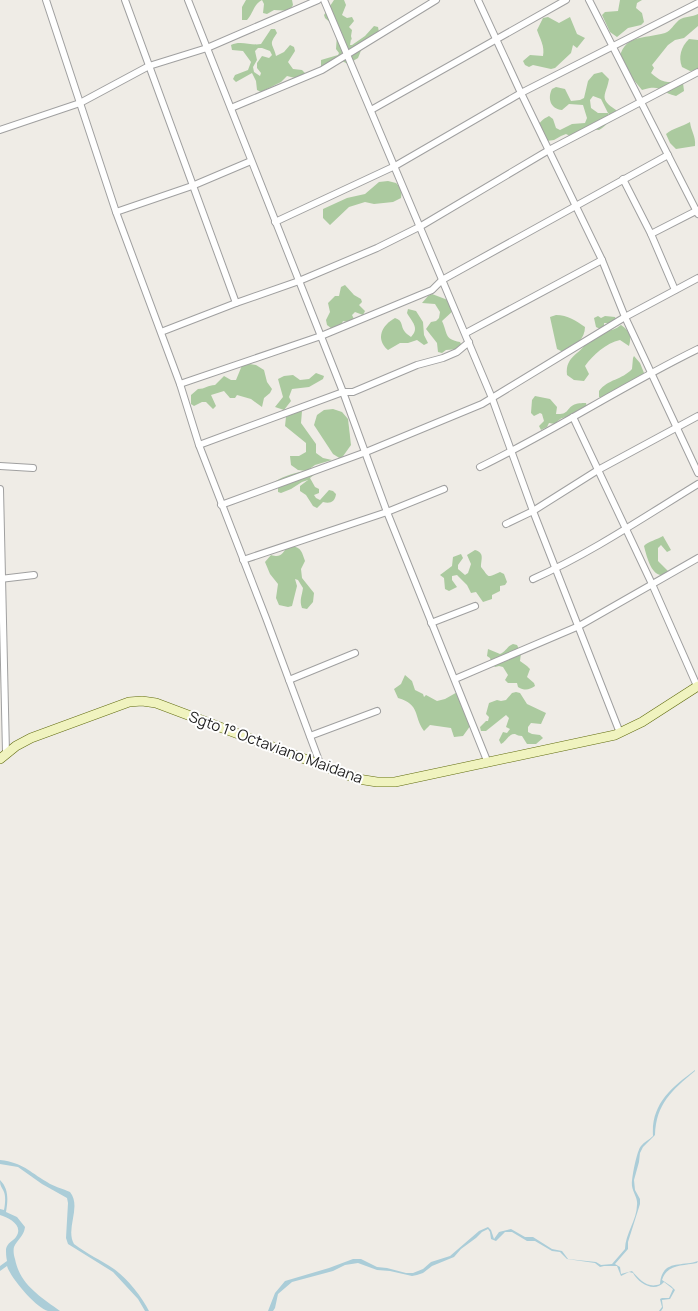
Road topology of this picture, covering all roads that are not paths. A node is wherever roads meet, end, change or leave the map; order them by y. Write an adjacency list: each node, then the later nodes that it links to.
1 (46, 0): 18 (street)
2 (125, 0): 15 (street)
3 (188, 0): 13 (street)
4 (318, 0): 13 (street)
5 (324, 0): 14 (street)
6 (436, 0): 14 (street)
7 (478, 0): 11 (street)
8 (566, 0): 11 (street)
9 (589, 0): 12 (street)
10 (698, 3): 12 (street)
11 (496, 39): 17 (street); 21 (street)
12 (612, 46): 17 (street); 19 (street)
13 (207, 48): 15 (street); 20 (street)
14 (347, 56): 20 (street); 21 (street)
15 (149, 66): 18 (street); 28 (street)
16 (698, 72): 19 (street)
17 (521, 94): 23 (street); 26 (street)
18 (80, 103): 22 (street); 31 (street)
19 (641, 103): 23 (street); 24 (street)
20 (231, 108): 25 (street)
21 (371, 110): 26 (street)
22 (0, 130)
23 (549, 150): 29 (street); 33 (street)
24 (668, 155): 27 (street); 30 (street)
25 (251, 161): 28 (street); 32 (street)
26 (395, 166): 32 (street); 33 (street)
27 (623, 179): 29 (street); 34 (street)
28 (192, 186): 31 (street); 40 (street)
29 (575, 205): 35 (street); 38 (street)
30 (697, 211): 34 (street)
31 (116, 212): 42 (street)
32 (275, 222): 37 (street)
33 (421, 226): 37 (street); 38 (street)
34 (651, 234): 39 (street)
35 (602, 260): 41 (street); 43 (street)
36 (698, 278): 39 (street)
37 (299, 280): 40 (street); 44 (street)
38 (442, 280): 43 (street); 44 (street)
39 (675, 290): 41 (street)
40 (236, 302): 42 (street)
41 (625, 317): 47 (street); 50 (street)
42 (161, 332): 48 (street)
43 (466, 333): 45 (street)
44 (321, 336): 48 (street); 49 (street)
45 (469, 342): 49 (street); 50 (street)
46 (698, 349): 47 (street)
47 (651, 372): 52 (street); 53 (street)
48 (180, 384): 54 (street)
49 (343, 392): 54 (street); 55 (street)
50 (492, 398): 55 (street); 56 (street)
51 (698, 416): 53 (street)
52 (573, 417): 56 (street); 60 (street)
53 (676, 427): 60 (street); 61 (street)
54 (199, 445): 65 (street)
55 (366, 452): 65 (street); 67 (street)
56 (512, 452): 58 (street); 66 (street)
57 (0, 466): 59 (street)
58 (480, 467)
59 (33, 468)
60 (598, 470): 66 (street); 69 (street)
61 (698, 473)
62 (698, 484): 69 (street)
63 (0, 489): 74 (street)
64 (444, 490): 67 (street)
65 (221, 505): 71 (street)
66 (532, 511): 68 (street); 72 (street)
67 (387, 512): 71 (street); 78 (street)
68 (506, 524)
69 (625, 529): 72 (street); 76 (street)
70 (698, 558): 76 (street)
71 (243, 560): 83 (street)
72 (556, 568): 75 (street); 79 (street)
73 (34, 575): 74 (street)
74 (1, 579): 81 (street)
75 (533, 579)
76 (652, 584): 79 (street); 84 (street)
77 (475, 606): 78 (street)
78 (431, 623): 82 (street)
79 (579, 626): 82 (street); 87 (street)
80 (356, 653): 83 (street)
81 (2, 661): 86 (street)
82 (455, 679): 90 (street)
83 (289, 680): 88 (street)
84 (698, 686): 87 (main road, Sgto 1° Octaviano Maidana)
85 (377, 710): 88 (street)
86 (3, 726): 89 (street)
87 (620, 733): 90 (main road, Sgto 1° Octaviano Maidana)
88 (310, 736): 91 (street)
89 (3, 756): 91 (main road, Sgto 1° Octaviano Maidana)
90 (488, 763): 91 (main road, Sgto 1° Octaviano Maidana)
91 (321, 766)

